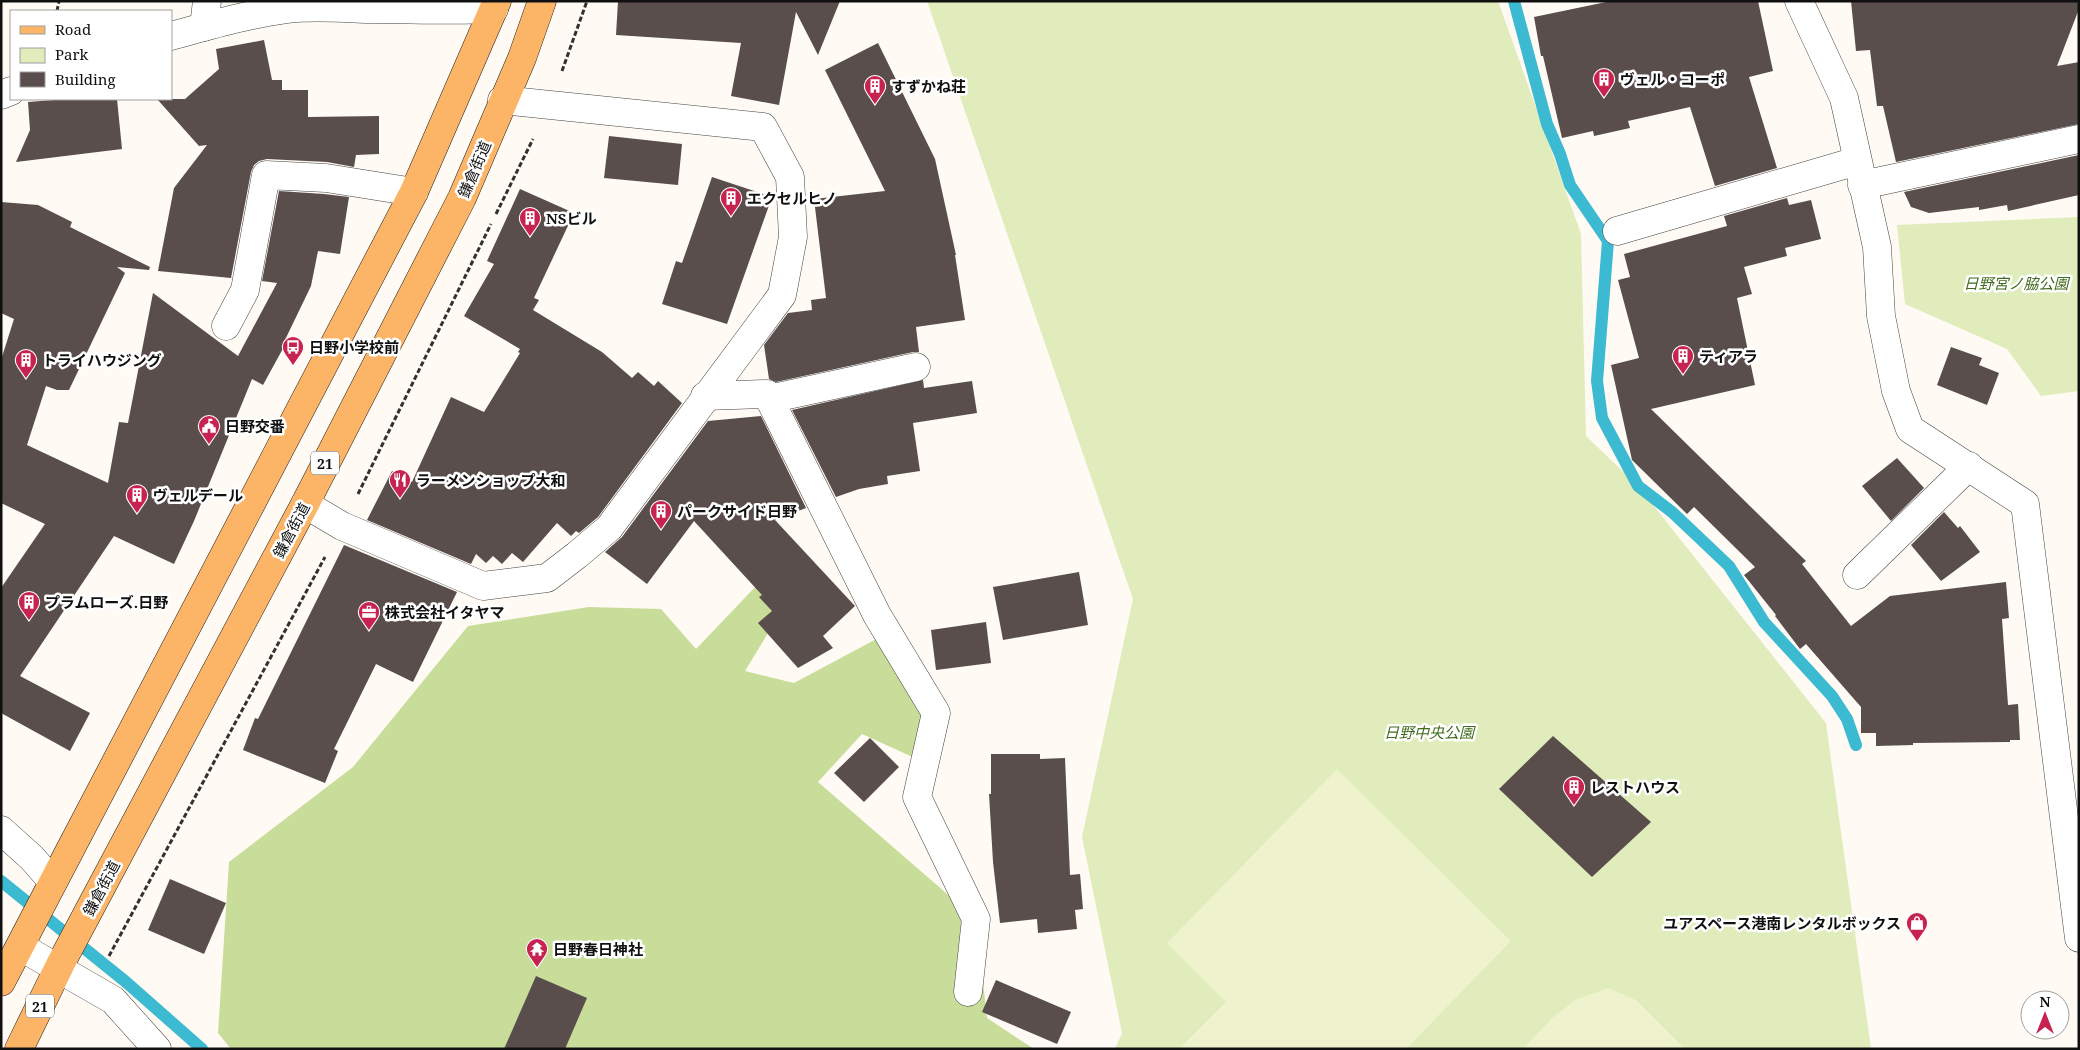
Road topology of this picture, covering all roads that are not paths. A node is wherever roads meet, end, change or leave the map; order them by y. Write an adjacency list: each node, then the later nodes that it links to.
1 (542, 1): 6 (main road, 鎌倉街道 / 21)
2 (1799, 1): 8 (street)
3 (496, 5): 4 (street); 9 (main road)
4 (206, 14): 5 (street)
5 (172, 35)
6 (502, 100): 13 (street); 16 (main road, 鎌倉街道 / 21)
7 (2079, 139): 8 (street)
8 (1860, 173): 10 (street); 15 (street)
9 (414, 192): 11 (street); 19 (main road)
10 (1617, 231)
11 (226, 326)
12 (916, 367): 14 (street)
13 (705, 396): 14 (street); 16 (street)
14 (769, 399): 24 (street)
15 (1969, 466): 17 (street); 20 (street)
16 (305, 504): 22 (main road, 鎌倉街道 / 21)
17 (1858, 575)
18 (1, 830): 19 (street)
19 (49, 890): 21 (main road)
20 (2079, 938)
21 (23, 944): 22 (street); 23 (main road)
22 (59, 966): 25 (main road, 鎌倉街道 / 21); 26 (street)
23 (1, 982)
24 (968, 992)
25 (19, 1049)
26 (157, 1049)

